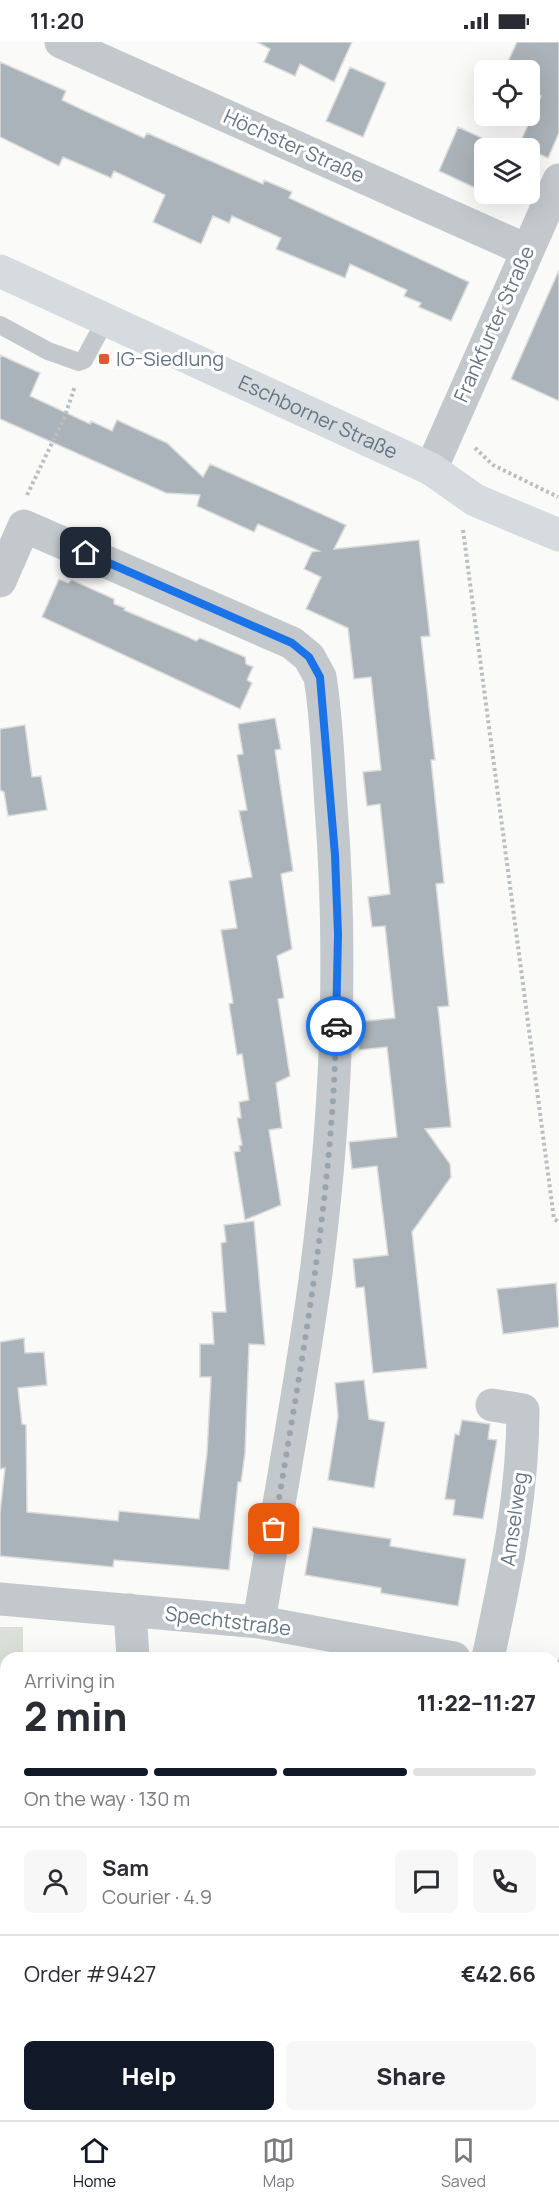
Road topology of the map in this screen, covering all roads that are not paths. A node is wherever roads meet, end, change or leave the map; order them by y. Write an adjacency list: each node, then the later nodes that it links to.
1 (61, 42): 3 (street, Höchster Straße)
2 (559, 180): 3 (street, Frankfurter Straße)
3 (526, 250): 7 (street, Frankfurter Straße)
4 (0, 271): 5 (street, Eschborner Straße)
5 (106, 319): 6 (lane); 7 (street, Eschborner Straße)
6 (0, 325)
7 (431, 469): 8 (street, Eschborner Straße)
8 (483, 482): 9 (street, Eschborner Straße); 10 (street, Eschborner Straße)
9 (559, 523)
10 (559, 535)
11 (0, 581): 15 (street)
12 (492, 1405): 18 (street, Amselweg)
13 (0, 1599): 14 (street, Spechtstraße)
14 (130, 1610): 15 (street, Spechtstraße); 16 (street)
15 (259, 1622): 17 (street, Spechtstraße)
16 (133, 1652)
17 (413, 1652)
18 (489, 1652)

